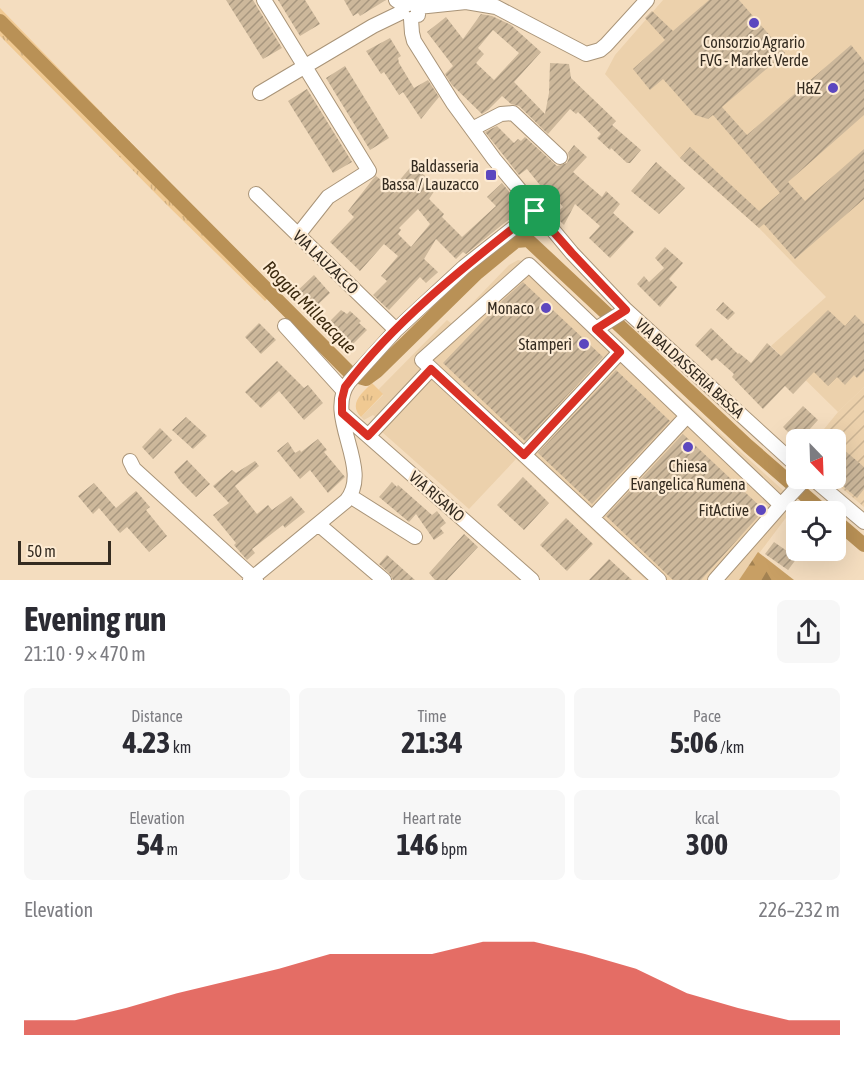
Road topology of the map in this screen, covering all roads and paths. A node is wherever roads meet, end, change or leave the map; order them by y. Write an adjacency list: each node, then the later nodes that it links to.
1 (264, 0): 4 (street)
2 (647, 0): 3 (street)
3 (406, 9): 4 (street); 6 (street, VIA BALDASSERIA BASSA)
4 (305, 66): 5 (street); 10 (street)
5 (260, 93)
6 (472, 129): 7 (street); 9 (street, VIA BALDASSERIA BASSA)
7 (560, 157)
8 (256, 194): 10 (street, VIA LAUZACCO)
9 (535, 211): 11 (street, VIA BALDASSERIA BASSA); 14 (street)
10 (297, 235): 14 (street, VIA LAUZACCO)
11 (623, 311): 12 (street); 22 (street, VIA BALDASSERIA BASSA)
12 (602, 325): 15 (street); 16 (street)
13 (285, 327): 17 (street)
14 (396, 330): 17 (street)
15 (620, 352): 19 (street); 21 (street)
16 (431, 369): 20 (street); 21 (street)
17 (346, 386): 18 (street)
18 (342, 413): 20 (street, VIA RISANO); 26 (street)
19 (687, 416): 27 (street); 28 (street)
20 (368, 436): 34 (street, VIA RISANO)
21 (524, 455): 28 (street)
22 (786, 456)
23 (130, 461): 32 (street)
24 (796, 489): 27 (street)
25 (819, 489): 29 (street)
26 (350, 496): 30 (street); 31 (street)
27 (781, 505): 36 (street)
28 (592, 518): 35 (street)
29 (864, 522)
30 (318, 524): 32 (street); 33 (street)
31 (415, 537)
32 (253, 579)
33 (384, 580)
34 (532, 580)
35 (659, 580)
36 (715, 580)

